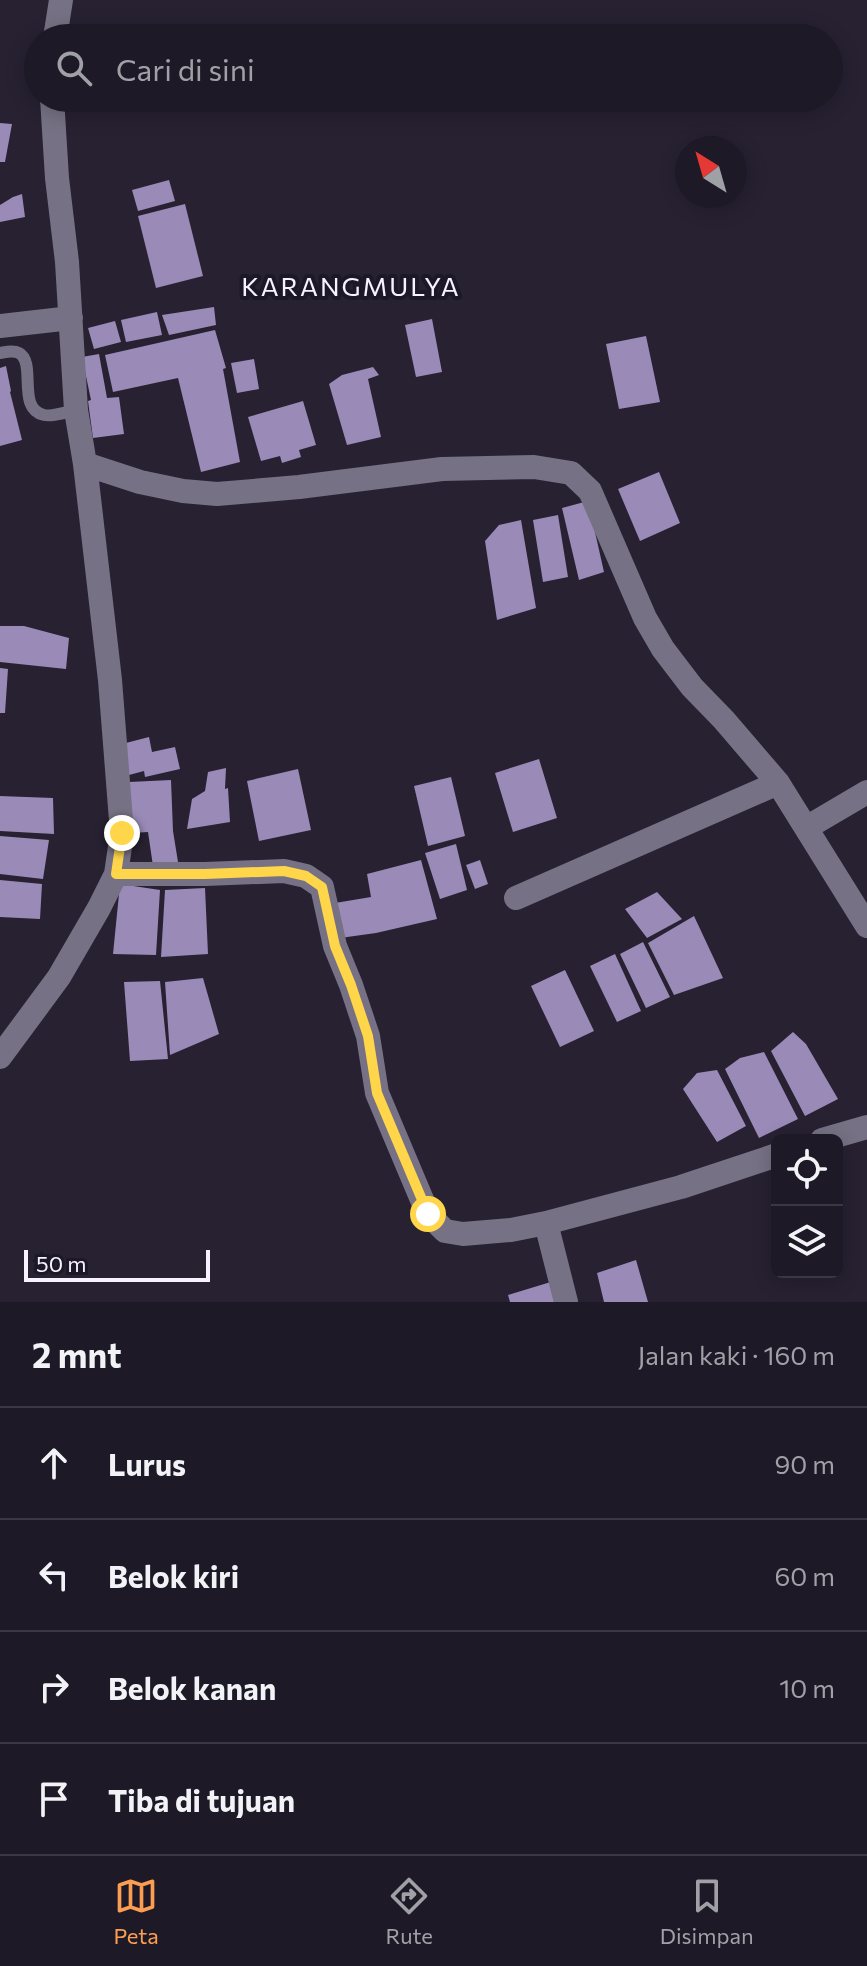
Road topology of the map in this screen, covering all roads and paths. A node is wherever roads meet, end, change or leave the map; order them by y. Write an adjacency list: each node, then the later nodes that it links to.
1 (61, 0): 2 (street)
2 (57, 24)
3 (53, 112): 4 (street)
4 (71, 318): 5 (street); 7 (street)
5 (0, 326)
6 (0, 353): 7 (lane)
7 (76, 410): 8 (street)
8 (85, 464): 9 (street); 12 (street)
9 (778, 783): 11 (street); 13 (street)
10 (867, 792): 11 (street)
11 (806, 828): 14 (street)
12 (116, 874): 15 (street); 19 (street)
13 (516, 898)
14 (867, 926)
15 (0, 1057)
16 (867, 1127): 17 (street)
17 (843, 1134)
18 (771, 1157): 19 (street)
19 (546, 1223): 20 (street)
20 (566, 1302)

